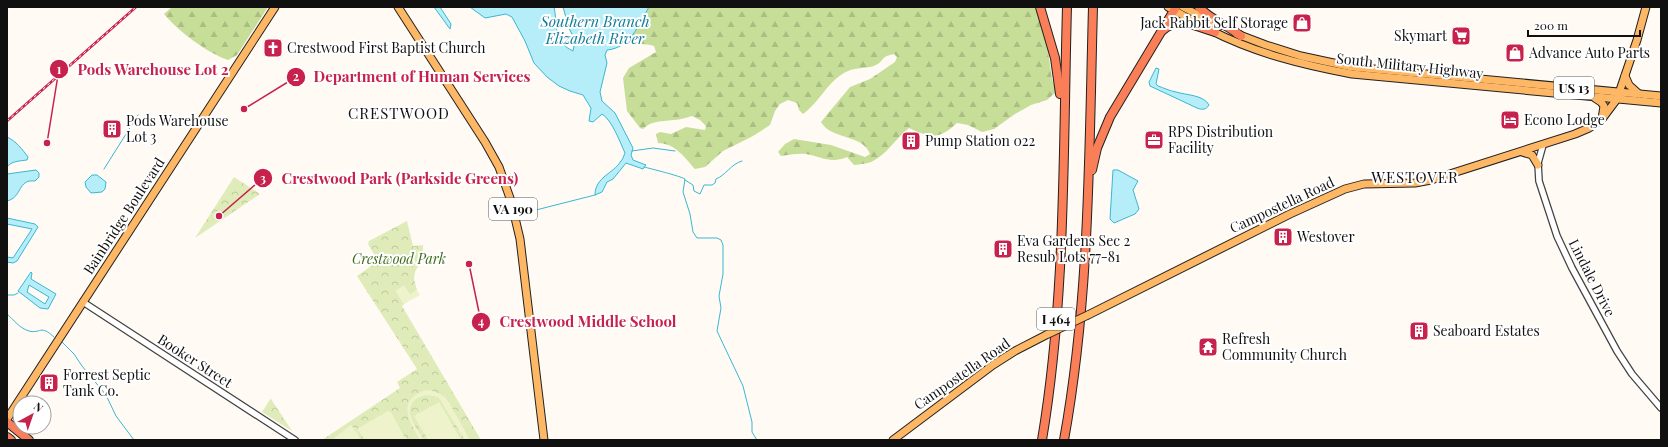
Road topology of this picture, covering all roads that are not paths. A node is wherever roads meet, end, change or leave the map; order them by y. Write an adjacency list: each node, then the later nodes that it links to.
1 (275, 7): 26 (main road, Bainbridge Boulevard)
2 (398, 7): 33 (main road, VA 190)
3 (1040, 7): 25 (highway)
4 (1067, 7): 25 (highway, I 464)
5 (1093, 7): 24 (highway, I 464)
6 (1183, 7): 12 (main road, South Military Highway / US 13)
7 (1198, 7): 12 (highway)
8 (1646, 7): 13 (main road, Campostella Road)
9 (1173, 8): 10 (highway); 11 (main road, South Military Highway / US 13)
10 (1161, 32): 11 (highway); 24 (highway)
11 (1215, 32): 17 (main road, South Military Highway / US 13)
12 (1241, 36): 14 (main road, South Military Highway / US 13)
13 (1625, 76): 14 (main road, Campostella Road); 15 (main road)
14 (1620, 92): 15 (main road, South Military Highway / US 13); 18 (main road, Campostella Road)
15 (1640, 94): 16 (main road, South Military Highway / US 13)
16 (1661, 96)
17 (1593, 97): 18 (main road, South Military Highway / US 13); 20 (main road)
18 (1617, 99): 19 (main road, South Military Highway / US 13); 20 (main road, Campostella Road)
19 (1661, 103)
20 (1602, 119): 21 (main road, Campostella Road)
21 (1543, 145): 22 (main road, Campostella Road); 23 (street, Lindale Drive)
22 (1522, 152): 23 (main road); 34 (main road, Campostella Road, bridge)
23 (1538, 166): 27 (street, Lindale Drive)
24 (1088, 193): 36 (highway, I 464)
25 (1063, 198): 35 (highway, I 464)
26 (83, 302): 28 (main road, Bainbridge Boulevard); 32 (street, Booker Street)
27 (1661, 408)
28 (9, 427): 29 (highway); 30 (highway); 31 (highway)
29 (11, 440)
30 (23, 440)
31 (29, 440)
32 (295, 440)
33 (544, 440)
34 (893, 440)
35 (1042, 440)
36 (1064, 440)

